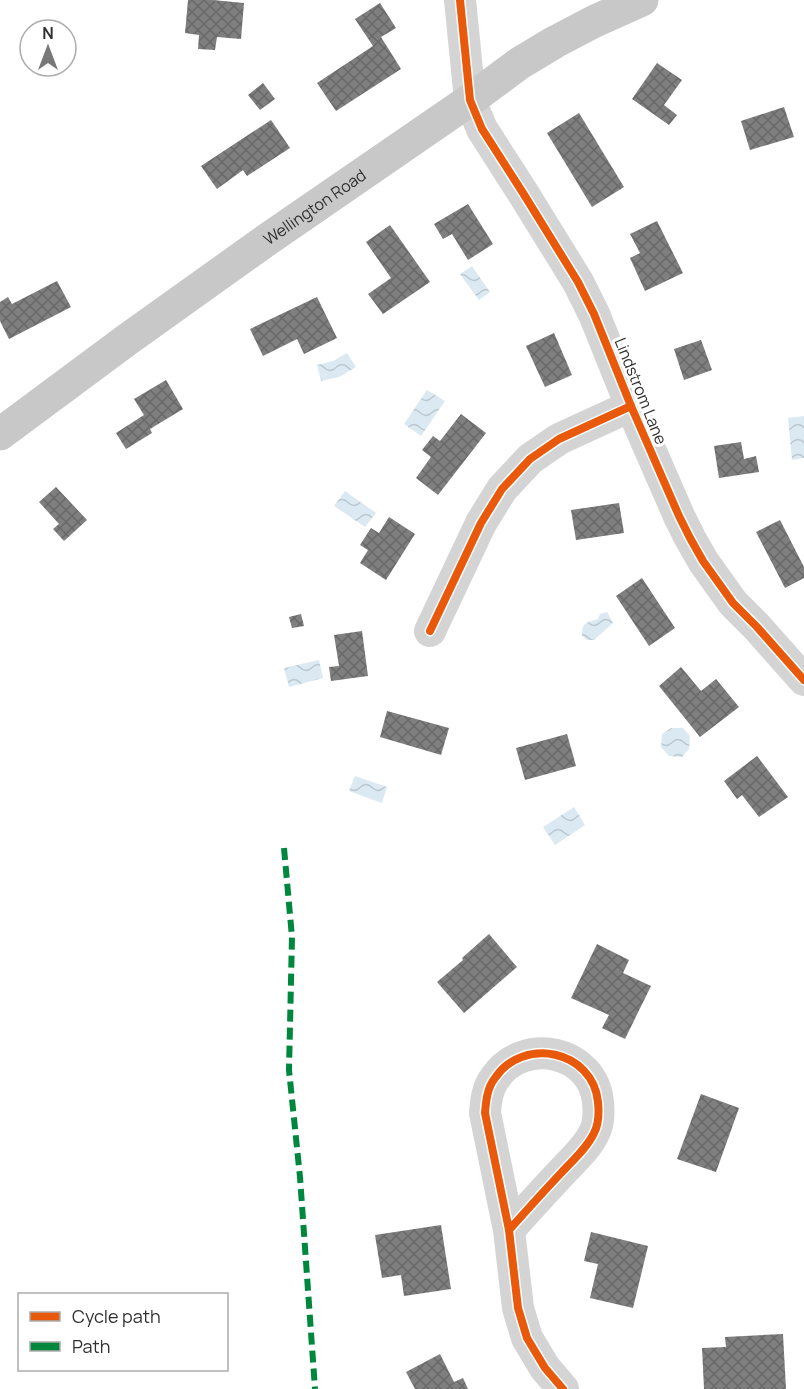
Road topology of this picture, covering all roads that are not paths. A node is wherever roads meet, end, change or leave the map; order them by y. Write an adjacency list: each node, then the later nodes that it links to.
1 (460, 0): 3 (street, Lindstrom Lane)
2 (642, 0): 3 (main road, Wellington Road)
3 (470, 100): 4 (street, Lindstrom Lane); 5 (main road, Wellington Road)
4 (631, 406): 6 (street); 7 (street, Lindstrom Lane)
5 (4, 423)
6 (430, 631)
7 (804, 680)
8 (509, 1230): 8 (street); 9 (street)
9 (563, 1389)

